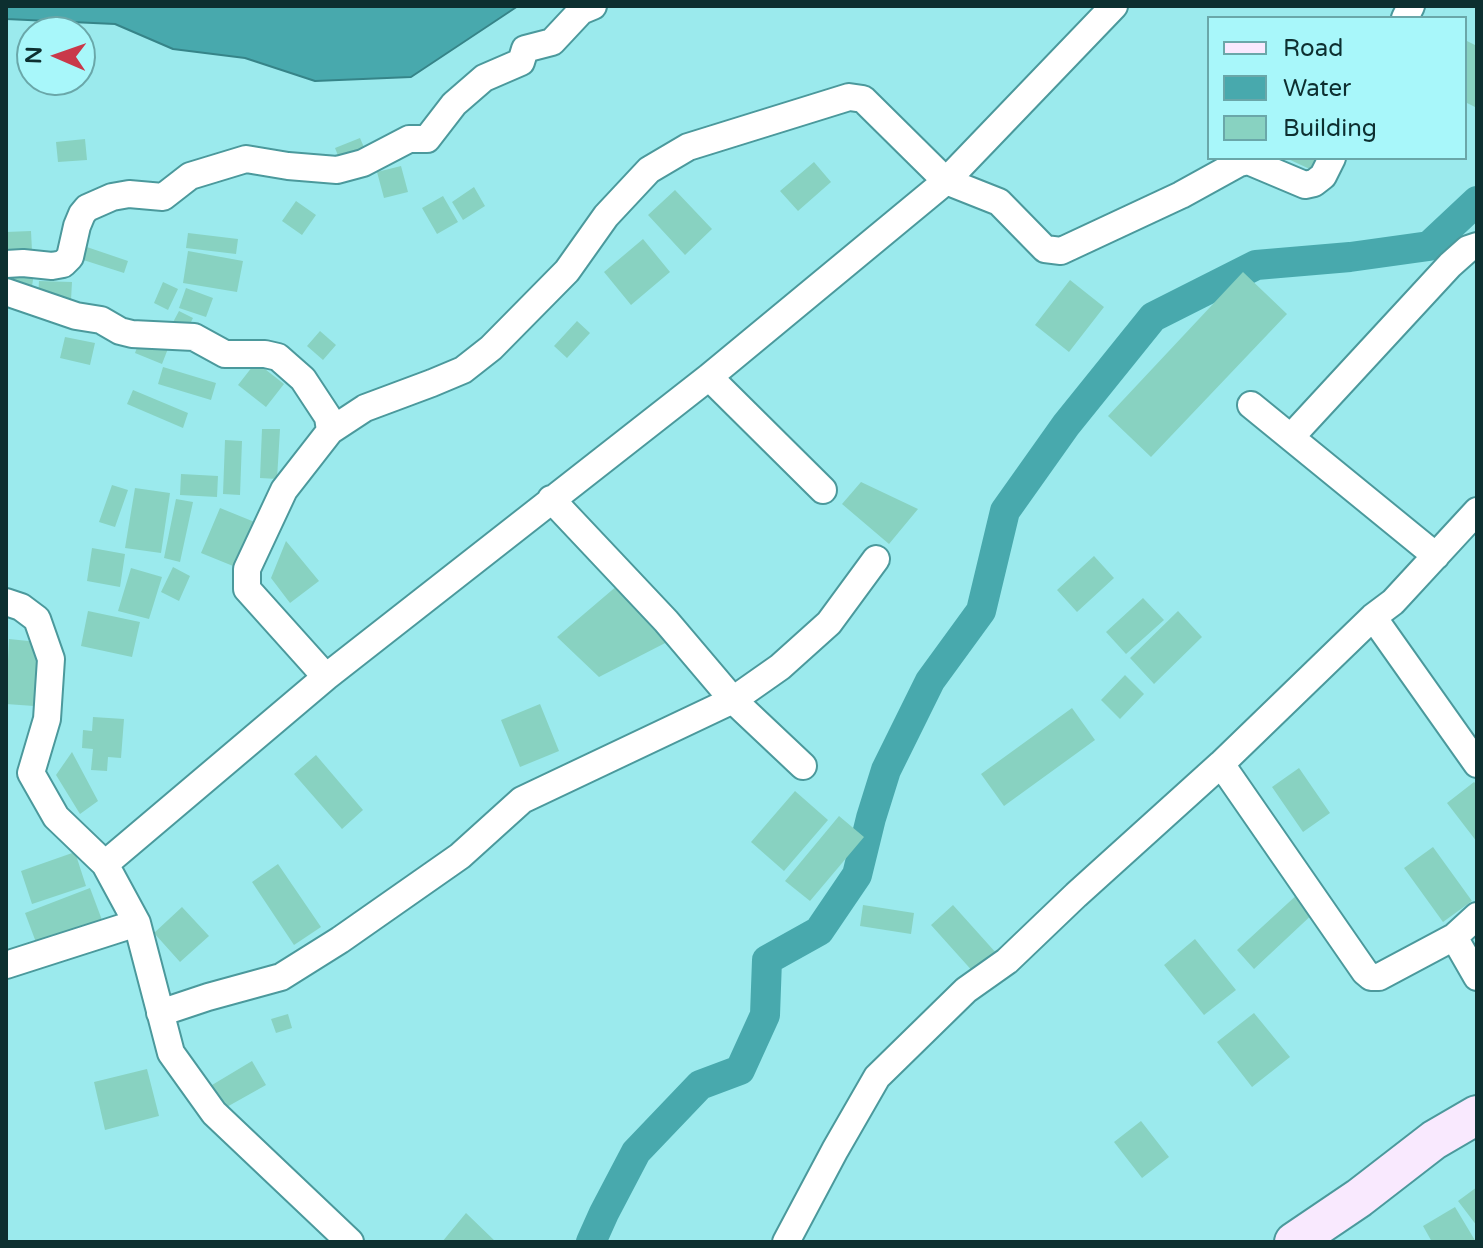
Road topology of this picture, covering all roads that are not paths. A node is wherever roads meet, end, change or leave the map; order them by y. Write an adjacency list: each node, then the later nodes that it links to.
1 (593, 6): 6 (street)
2 (1114, 6): 4 (street)
3 (1331, 160): 4 (street)
4 (946, 181): 8 (street); 10 (street)
5 (1477, 246): 11 (street)
6 (6, 264)
7 (6, 292): 10 (street)
8 (709, 377): 12 (street); 13 (street)
9 (1251, 405): 11 (street)
10 (330, 431): 19 (street)
11 (1291, 437): 15 (street)
12 (823, 490)
13 (551, 499): 19 (street); 20 (street)
14 (1477, 511): 15 (street)
15 (1436, 556): 18 (street)
16 (876, 559): 20 (street)
17 (6, 602): 24 (street)
18 (1373, 617): 21 (street); 22 (street)
19 (326, 677): 24 (street)
20 (733, 700): 23 (street); 30 (street)
21 (1221, 764): 27 (street); 33 (street)
22 (1477, 764)
23 (803, 766)
24 (105, 864): 26 (street)
25 (1477, 916): 27 (street)
26 (137, 923): 28 (street); 30 (street)
27 (1454, 937): 29 (street)
28 (6, 965)
29 (1477, 977)
30 (160, 1013): 32 (street)
31 (1477, 1115): 34 (main road)
32 (350, 1242)
33 (786, 1242)
34 (1294, 1242)

